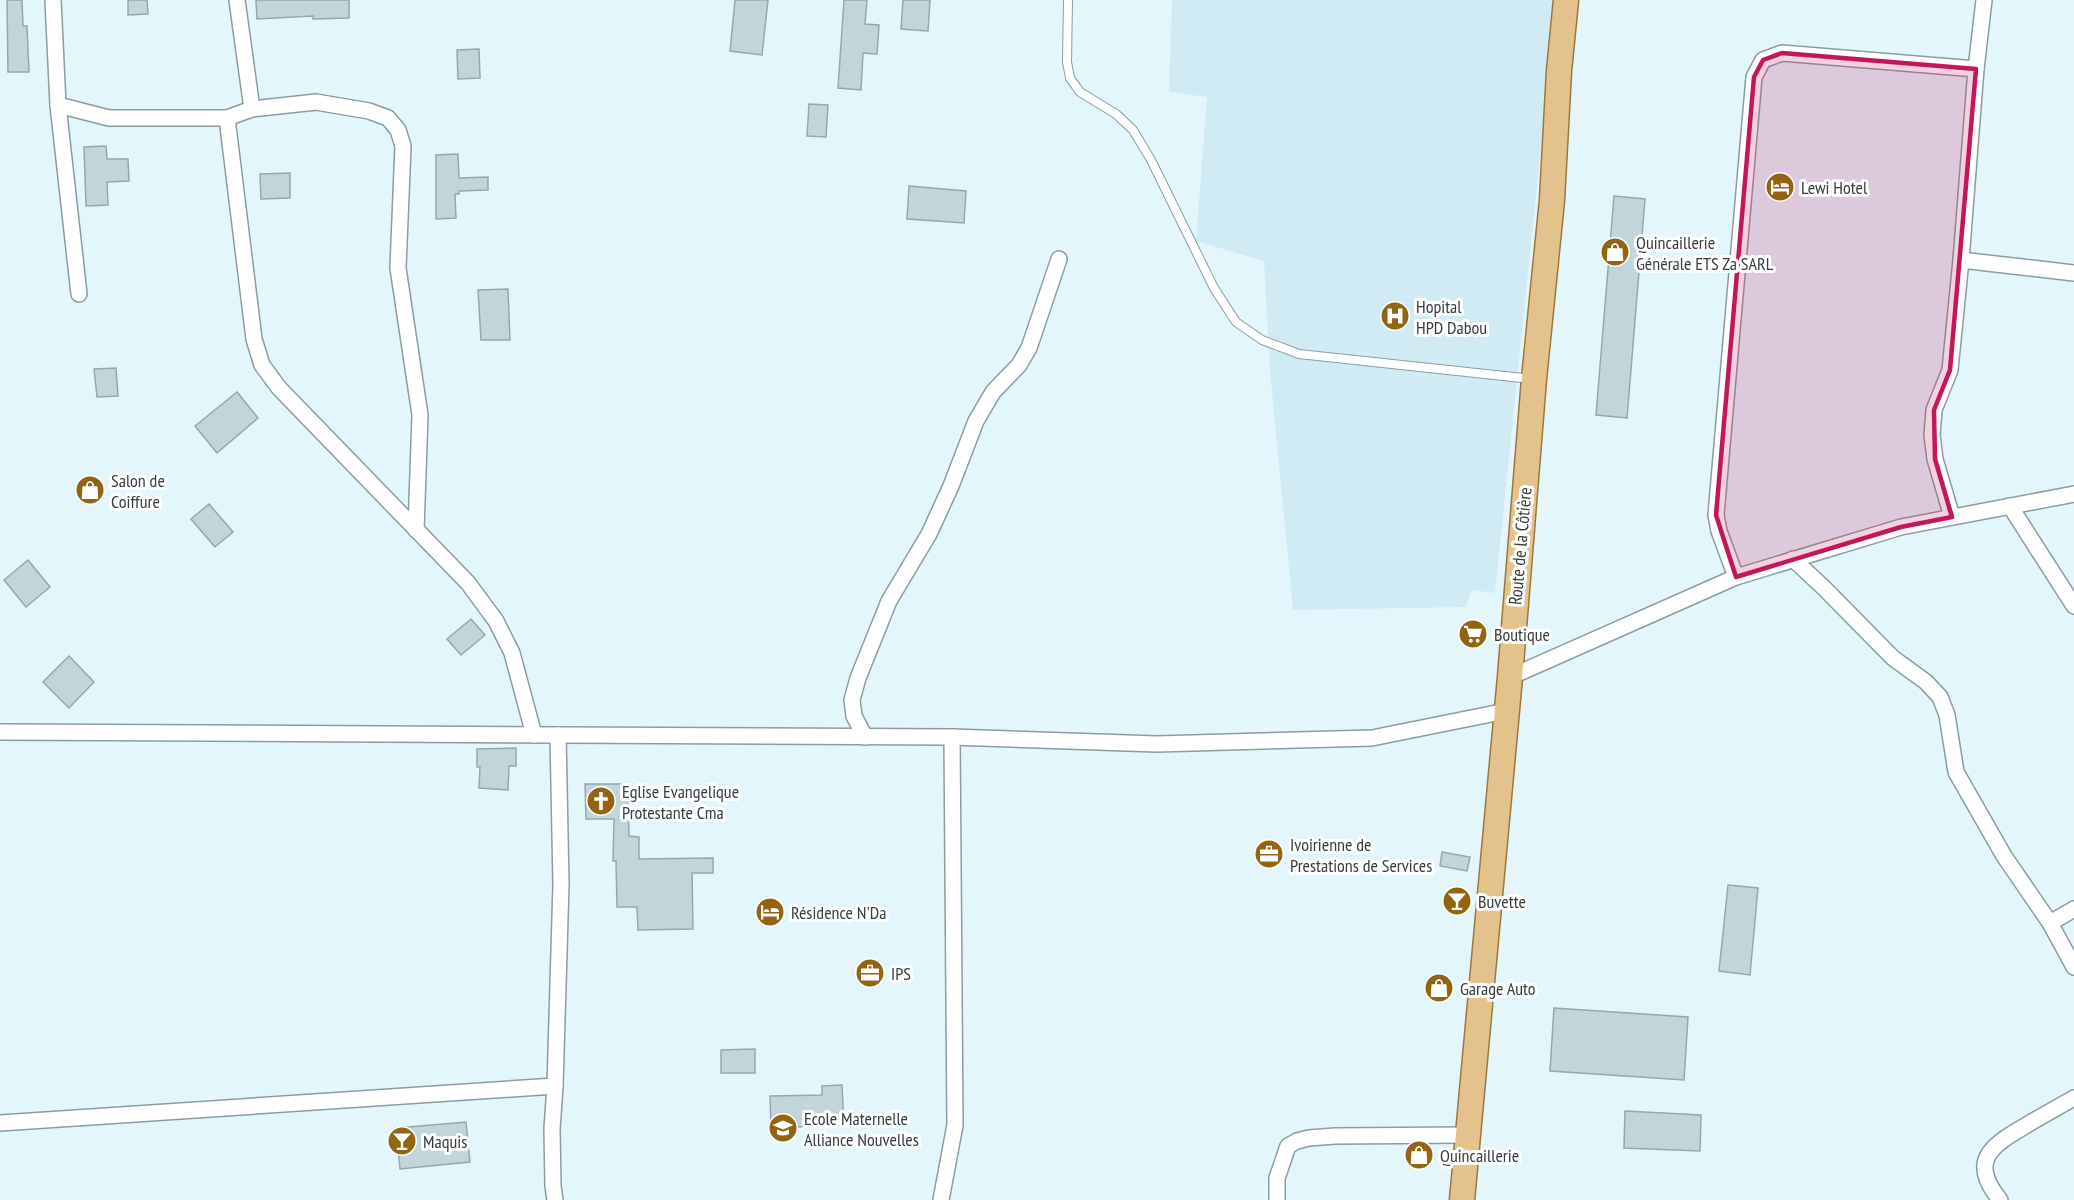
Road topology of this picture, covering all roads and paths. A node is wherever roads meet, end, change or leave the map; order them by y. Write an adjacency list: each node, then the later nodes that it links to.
1 (53, 0): 7 (street)
2 (237, 0): 8 (street)
3 (1068, 0): 14 (lane)
4 (1566, 0): 14 (main road, Route de la Côtière)
5 (1984, 0): 6 (street)
6 (1976, 69): 11 (street); 20 (street)
7 (58, 105): 9 (street); 13 (street)
8 (252, 109): 9 (street); 18 (street)
9 (227, 118): 18 (street)
10 (1059, 259): 29 (street)
11 (1961, 260): 12 (street); 17 (street)
12 (2074, 273)
13 (79, 294)
14 (1534, 379): 22 (main road, Route de la Côtière)
15 (2074, 494): 16 (street)
16 (2010, 506): 17 (street); 21 (street)
17 (1952, 517): 19 (street)
18 (416, 530): 27 (street)
19 (1793, 559): 20 (street); 32 (street)
20 (1736, 577): 22 (street)
21 (2074, 606)
22 (1510, 677): 23 (main road, Route de la Côtière)
23 (1506, 711): 30 (street); 37 (main road, Route de la Côtière)
24 (0, 723): 26 (street)
25 (0, 732): 26 (street)
26 (16, 733): 27 (street)
27 (534, 735): 28 (street)
28 (558, 735): 29 (street); 34 (street)
29 (865, 737): 30 (street)
30 (952, 737): 39 (street)
31 (2074, 909): 32 (street)
32 (2050, 923): 33 (street)
33 (2074, 967)
34 (555, 1086): 36 (street); 38 (street)
35 (2074, 1098): 42 (street)
36 (0, 1124)
37 (1468, 1135): 40 (street); 41 (main road, Route de la Côtière)
38 (555, 1200)
39 (941, 1200)
40 (1276, 1200)
41 (1462, 1200)
42 (2000, 1200)

